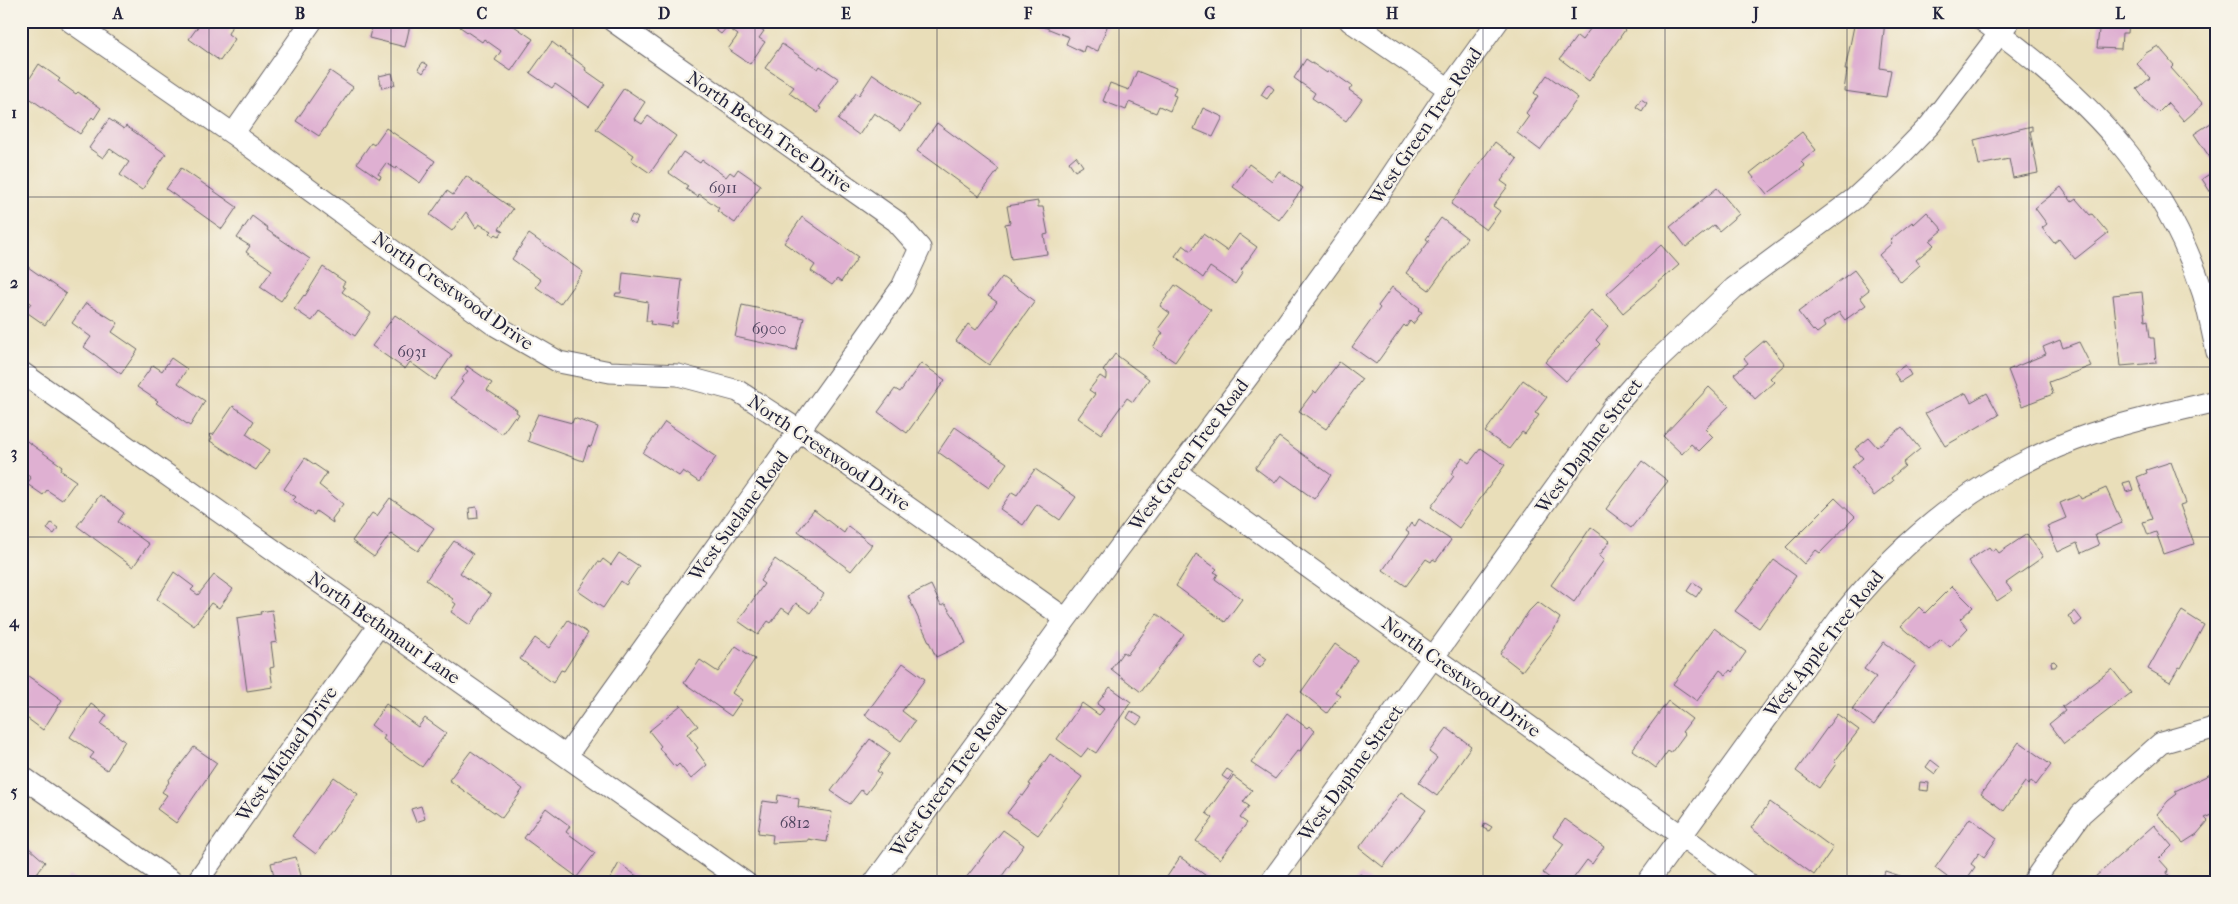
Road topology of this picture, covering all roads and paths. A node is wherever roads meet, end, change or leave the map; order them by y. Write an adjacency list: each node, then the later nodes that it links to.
1 (70, 21): 9 (street, North Crestwood Drive)
2 (312, 21): 9 (street)
3 (613, 21): 10 (street, North Beech Tree Drive)
4 (1350, 21): 8 (street)
5 (1498, 21): 8 (street, West Green Tree Road)
6 (1983, 21): 7 (street)
7 (2005, 28): 11 (street); 18 (street, West Daphne Street)
8 (1449, 90): 15 (street, West Green Tree Road)
9 (233, 134): 14 (street, North Crestwood Drive)
10 (920, 248): 14 (street, West Suelane Road)
11 (2217, 352)
12 (21, 372): 17 (street, North Bethmaur Lane)
13 (2217, 401): 22 (street, West Apple Tree Road)
14 (800, 431): 16 (street, North Crestwood Drive); 20 (street, West Suelane Road)
15 (1176, 472): 16 (street, West Green Tree Road); 18 (street, North Crestwood Drive)
16 (1066, 619): 26 (street, West Green Tree Road)
17 (379, 625): 20 (street, North Bethmaur Lane); 24 (street, West Michael Drive)
18 (1434, 658): 22 (street, North Crestwood Drive); 27 (street, West Daphne Street)
19 (2217, 727): 30 (street)
20 (567, 755): 25 (street, North Bethmaur Lane)
21 (21, 776): 23 (street)
22 (1681, 835): 28 (street, West Apple Tree Road); 29 (street, North Crestwood Drive)
23 (174, 883)
24 (196, 883)
25 (746, 883)
26 (874, 883)
27 (1270, 883)
28 (1647, 883)
29 (1747, 883)
30 (2032, 883)

